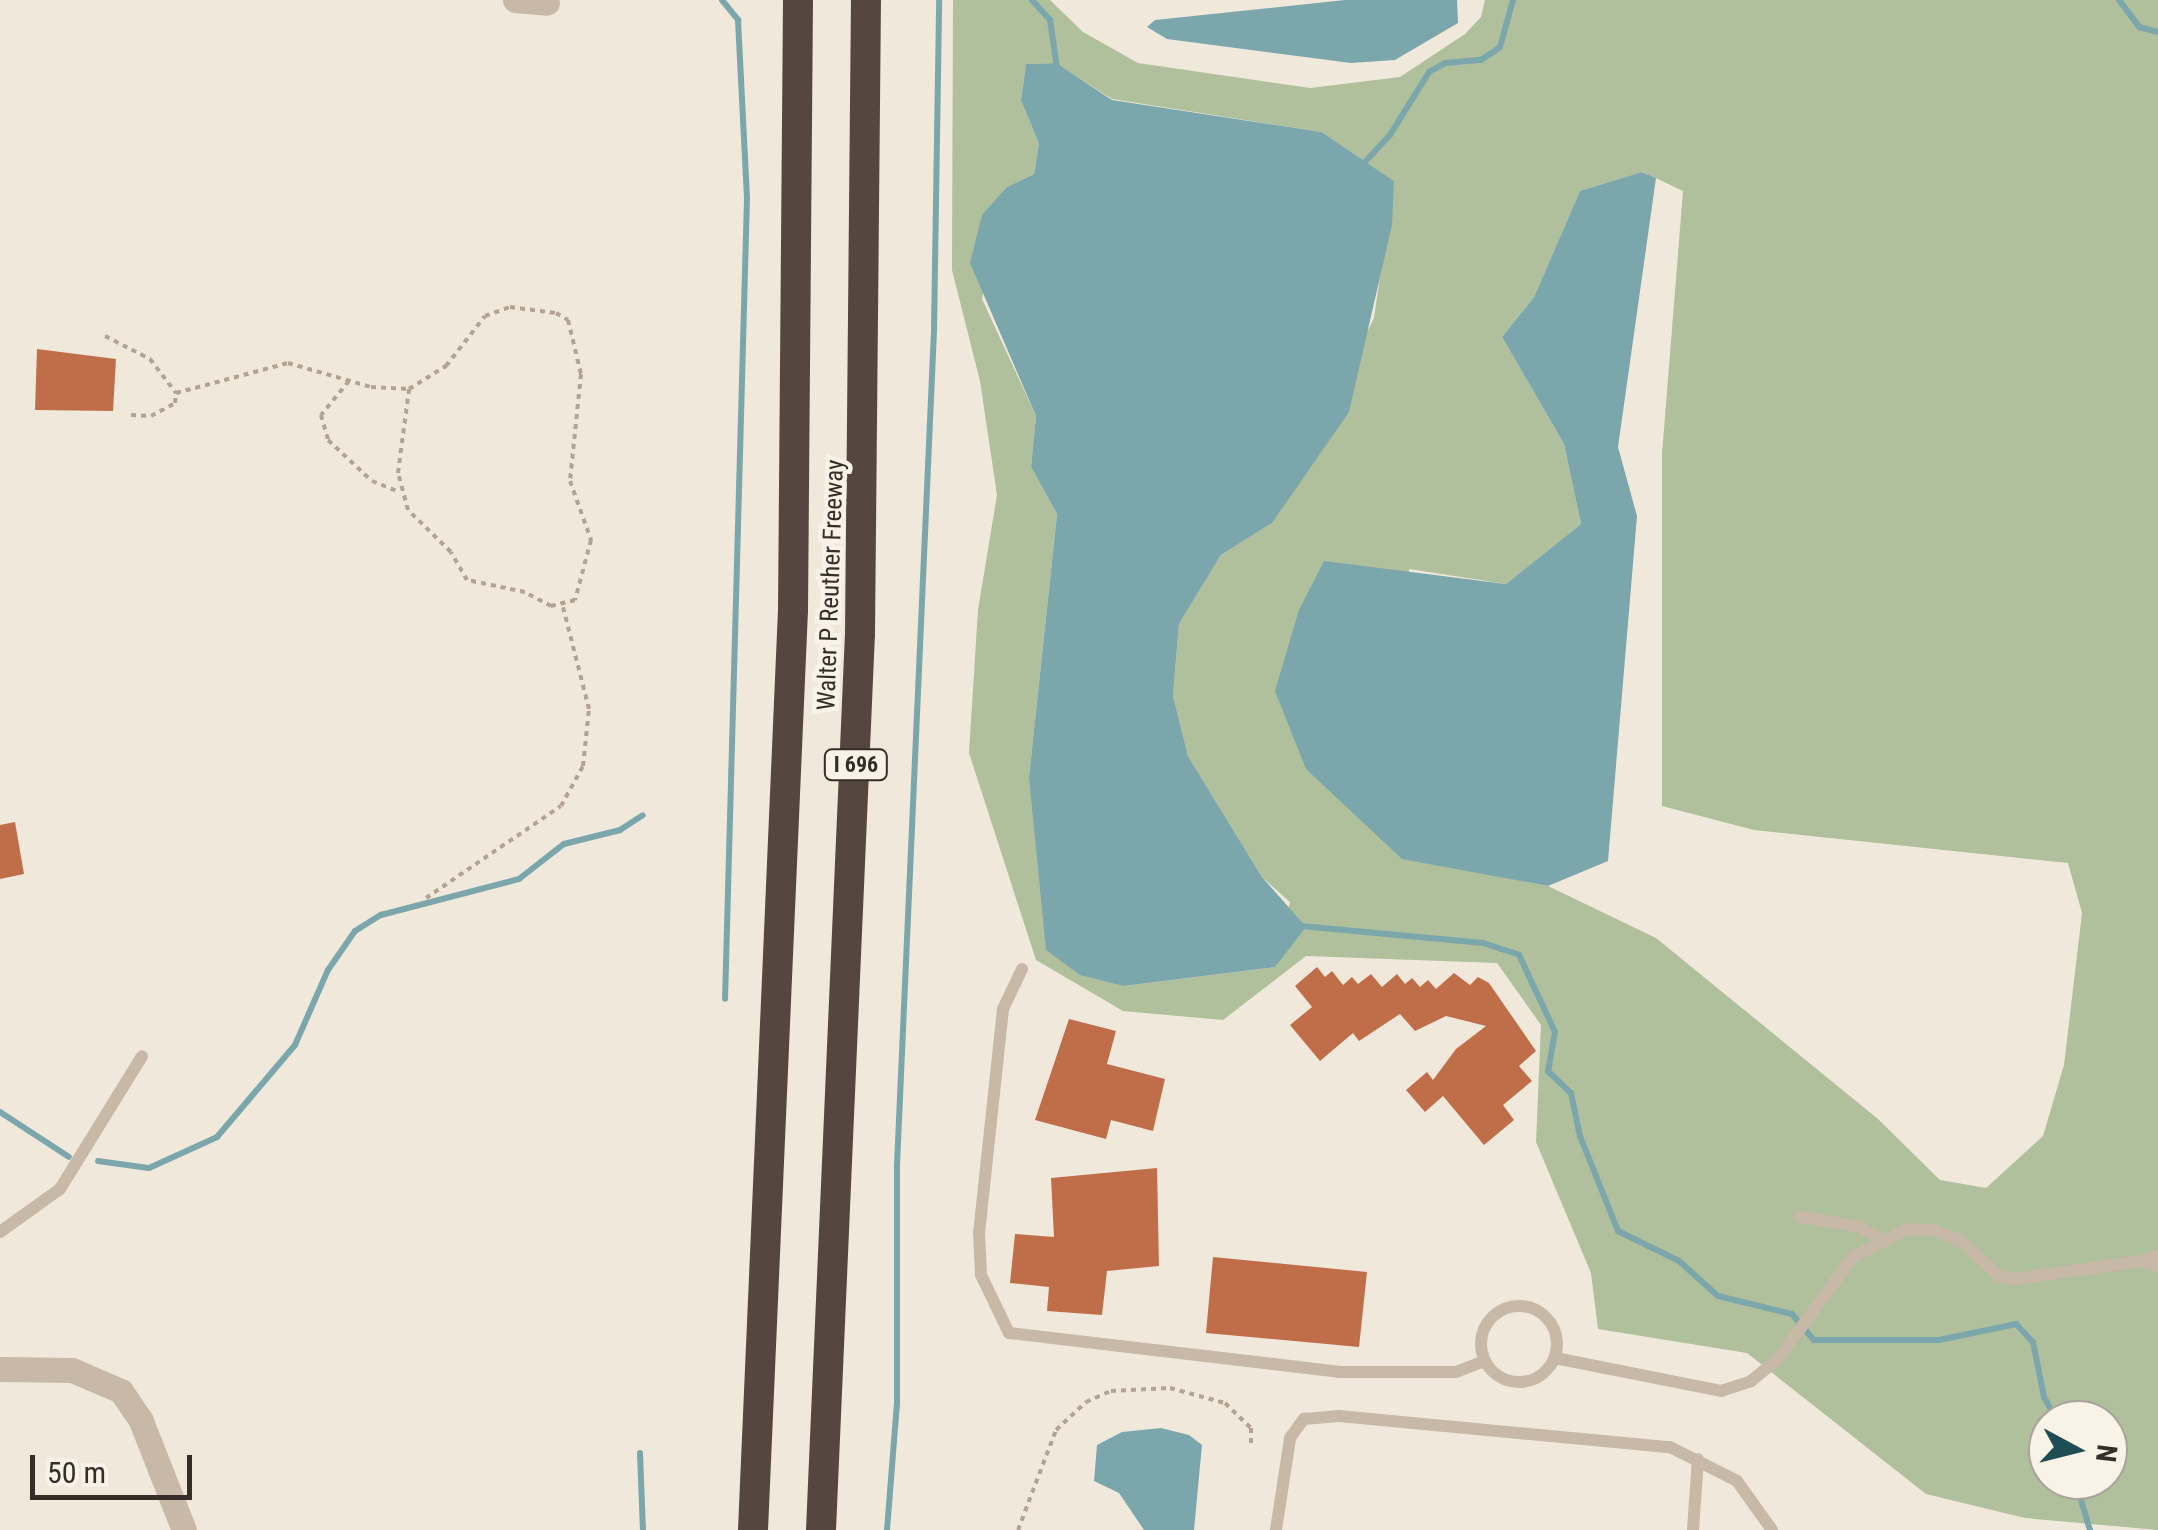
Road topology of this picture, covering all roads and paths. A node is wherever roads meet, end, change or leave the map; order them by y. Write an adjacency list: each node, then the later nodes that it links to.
1 (515, 0): 4 (street)
2 (798, 0): 27 (highway, Walter P Reuther Freeway / I 696)
3 (866, 0): 28 (highway, Walter P Reuther Freeway / I 696)
4 (547, 2)
5 (105, 336): 8 (path)
6 (349, 381): 7 (path); 8 (path); 10 (path)
7 (410, 389): 10 (path); 11 (path)
8 (176, 393): 9 (path)
9 (131, 414)
10 (398, 492): 11 (path)
11 (563, 607): 12 (path)
12 (426, 898)
13 (1022, 969): 22 (lane)
14 (142, 1056): 16 (lane)
15 (1800, 1216): 17 (lane)
16 (0, 1232)
17 (1881, 1239): 19 (lane); 21 (lane)
18 (2158, 1255): 19 (lane)
19 (2142, 1261): 20 (lane)
20 (2158, 1266)
21 (1555, 1358): 22 (lane); 22 (lane)
22 (1485, 1361)
23 (0, 1369): 26 (street)
24 (1250, 1444): 29 (path)
25 (1698, 1458): 30 (lane); 31 (lane); 32 (lane)
26 (184, 1530)
27 (753, 1530)
28 (821, 1530)
29 (1018, 1530)
30 (1276, 1530)
31 (1692, 1530)
32 (1772, 1530)

